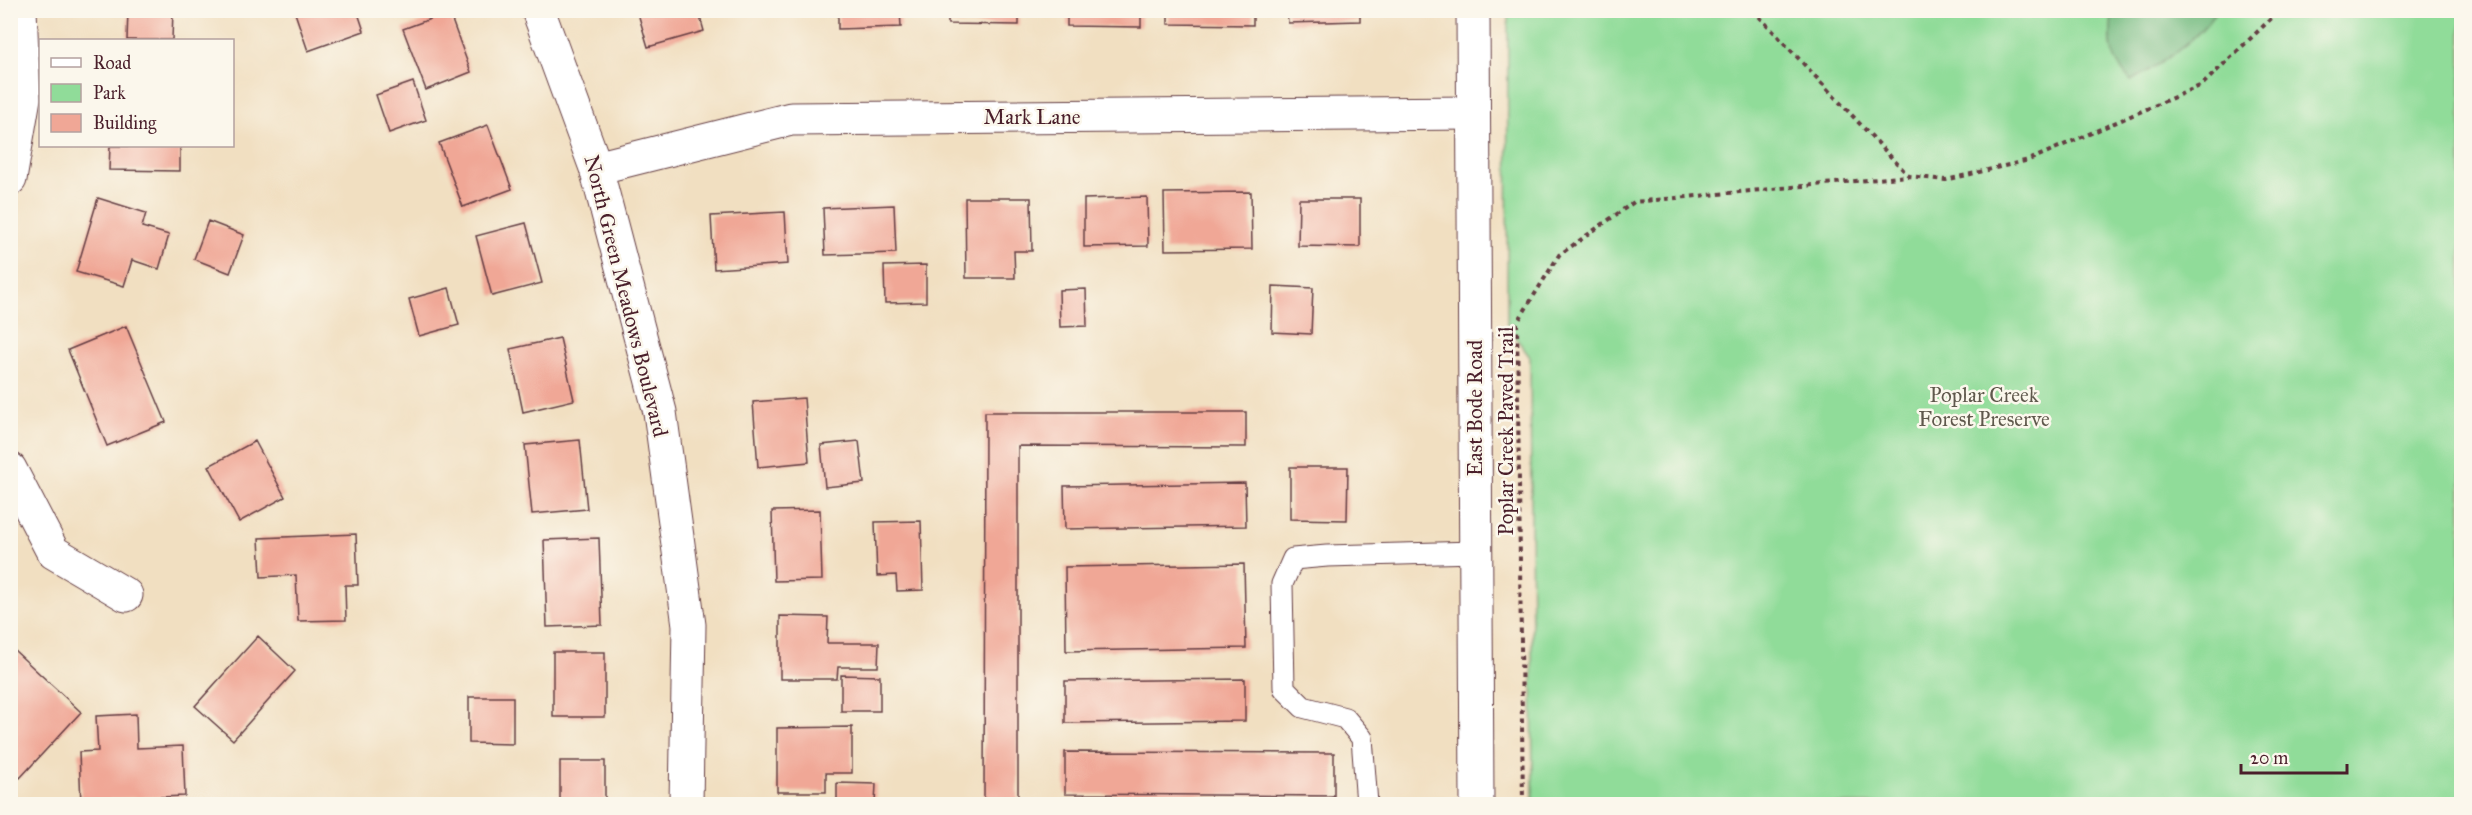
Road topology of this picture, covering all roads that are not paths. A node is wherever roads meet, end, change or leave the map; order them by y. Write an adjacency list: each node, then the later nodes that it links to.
1 (20, 10): 6 (street)
2 (538, 10): 5 (street, North Green Meadows Boulevard)
3 (1473, 10): 4 (street, East Bode Road)
4 (1473, 113): 5 (street, Mark Lane); 8 (street, East Bode Road)
5 (596, 168): 10 (street, North Green Meadows Boulevard)
6 (10, 179)
7 (10, 469): 9 (street)
8 (1475, 552): 11 (lane); 12 (street, East Bode Road)
9 (126, 595)
10 (686, 804)
11 (1367, 804)
12 (1477, 804)

